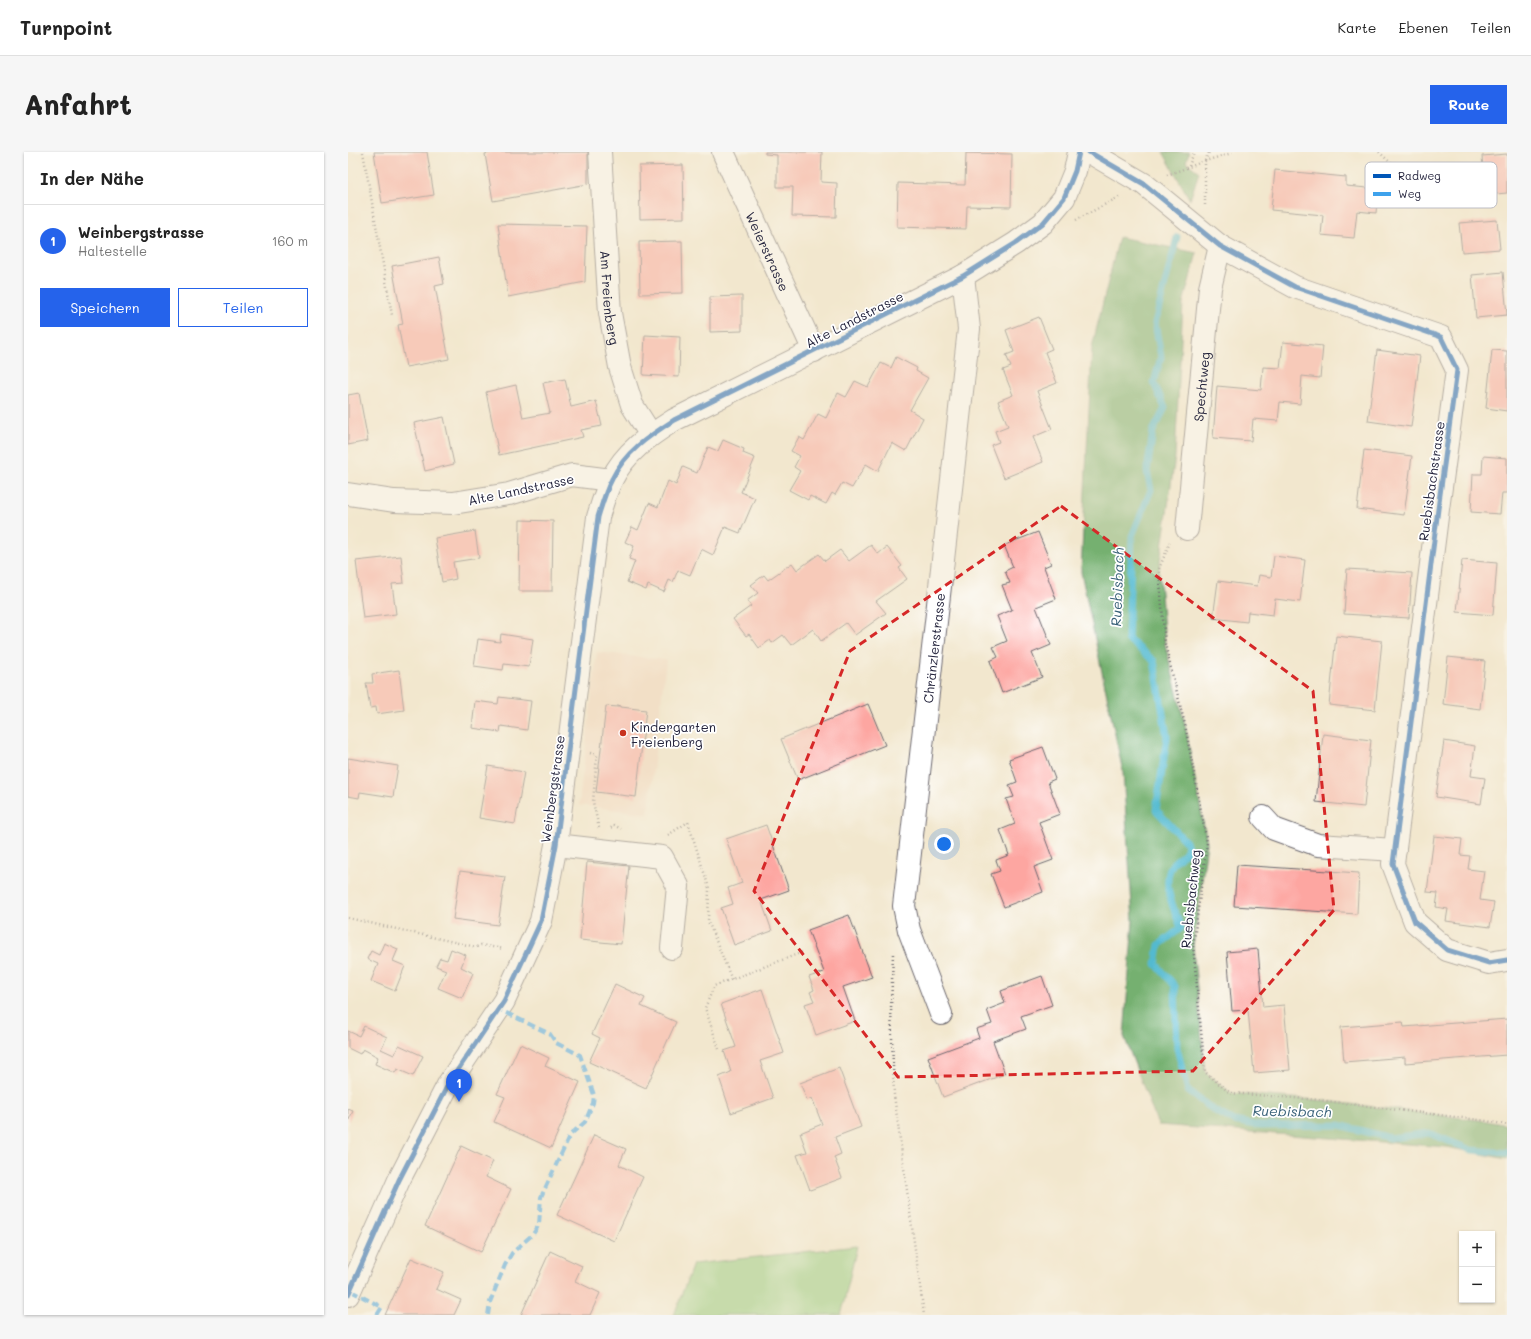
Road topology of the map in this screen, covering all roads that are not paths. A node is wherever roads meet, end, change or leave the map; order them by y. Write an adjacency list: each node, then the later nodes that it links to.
1 (600, 152): 8 (street, Am Freienberg)
2 (723, 152): 7 (street, Weierstrasse)
3 (1079, 152): 6 (street, Alte Landstrasse)
4 (1089, 152): 5 (street, Ruebisbachstrasse)
5 (1212, 239): 11 (street, Spechtweg); 14 (street, Ruebisbachstrasse)
6 (963, 276): 7 (street, Alte Landstrasse); 17 (street, Chränzlerstrasse)
7 (814, 351): 8 (street, Alte Landstrasse)
8 (651, 434): 9 (street, Alte Landstrasse)
9 (611, 480): 10 (street, Alte Landstrasse); 13 (street, Weinbergstrasse)
10 (348, 494)
11 (1187, 529)
12 (1263, 817): 14 (street)
13 (556, 844): 15 (street); 18 (street, Weinbergstrasse)
14 (1395, 850): 16 (street, Ruebisbachstrasse)
15 (672, 948)
16 (1507, 960)
17 (941, 1014)
18 (348, 1295)

